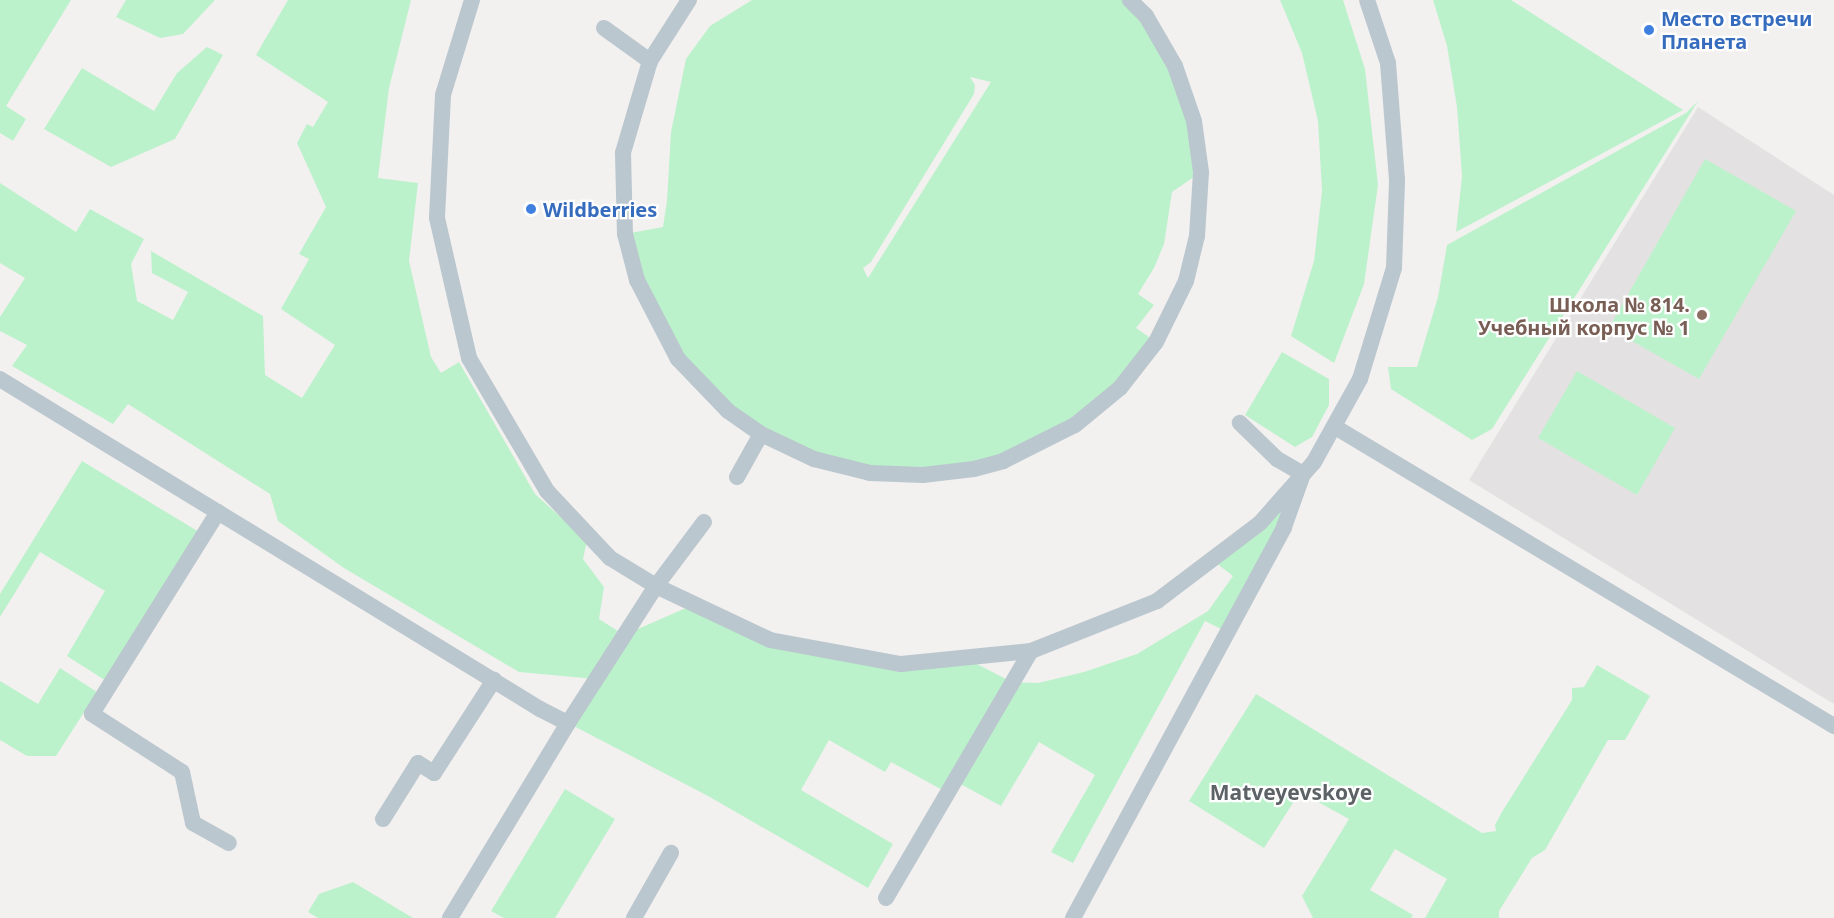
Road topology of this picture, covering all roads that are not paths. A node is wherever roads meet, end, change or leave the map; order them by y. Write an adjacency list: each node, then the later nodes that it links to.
1 (472, 0): 15 (lane)
2 (688, 0): 6 (lane)
3 (1130, 0): 10 (lane)
4 (1367, 0): 9 (lane)
5 (604, 28): 6 (lane)
6 (650, 61): 10 (lane)
7 (0, 379): 13 (lane)
8 (1240, 423): 11 (lane)
9 (1335, 427): 11 (lane); 19 (lane)
10 (761, 434): 12 (lane)
11 (1303, 474): 16 (lane); 26 (lane)
12 (736, 477)
13 (218, 512): 17 (lane); 21 (lane)
14 (704, 522): 15 (lane)
15 (657, 586): 16 (lane); 18 (lane)
16 (1031, 651): 23 (lane)
17 (494, 680): 18 (lane); 20 (lane)
18 (568, 723): 24 (lane)
19 (1834, 726)
20 (383, 819)
21 (229, 843)
22 (671, 854): 25 (lane)
23 (886, 898)
24 (450, 918)
25 (634, 918)
26 (1073, 918)

